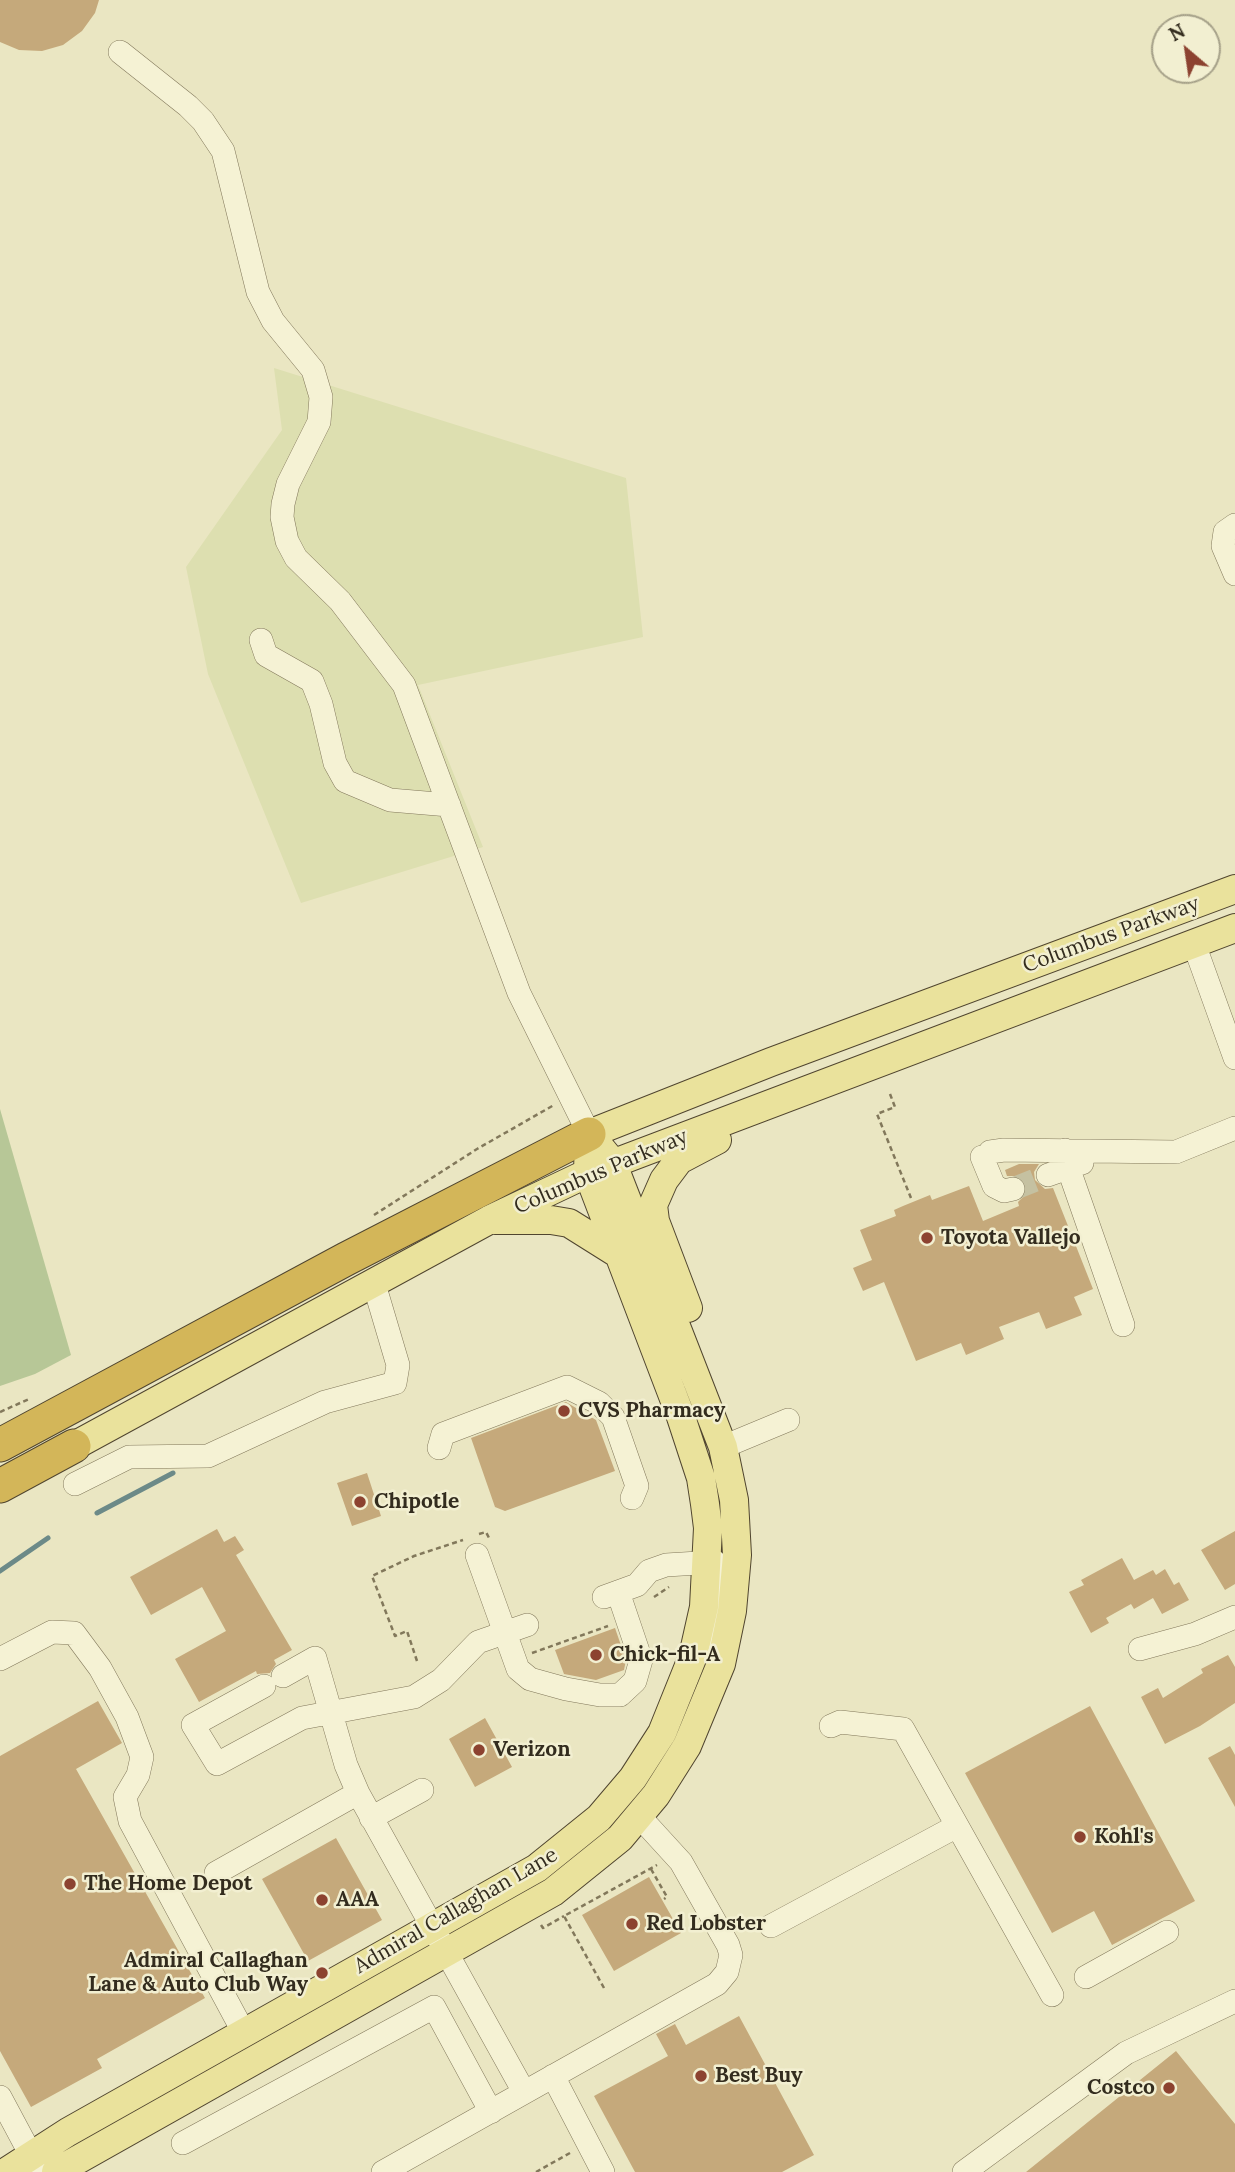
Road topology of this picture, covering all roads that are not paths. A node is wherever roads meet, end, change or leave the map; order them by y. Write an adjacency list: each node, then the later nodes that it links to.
1 (120, 52): 5 (street)
2 (1235, 525): 3 (street)
3 (1235, 575)
4 (261, 640): 5 (street)
5 (449, 805): 13 (street)
6 (1235, 889): 13 (main road, Columbus Parkway)
7 (1235, 909): 9 (main road)
8 (1235, 928): 9 (main road, Columbus Parkway)
9 (1194, 944): 10 (street); 11 (main road, Columbus Parkway)
10 (1235, 1058)
11 (878, 1064): 15 (main road, Columbus Parkway); 22 (main road)
12 (1235, 1128): 14 (street)
13 (589, 1134): 15 (main road, Admiral Callaghan Lane); 23 (highway, Columbus Parkway)
14 (1060, 1164): 16 (street); 20 (street)
15 (600, 1167): 17 (main road, Columbus Parkway); 18 (main road, Admiral Callaghan Lane); 22 (main road, Admiral Callaghan Lane)
16 (1013, 1189)
17 (489, 1220): 18 (main road); 19 (main road, Columbus Parkway)
18 (620, 1255): 30 (main road, Admiral Callaghan Lane)
19 (374, 1284): 24 (main road, Columbus Parkway); 26 (street)
20 (1123, 1325)
21 (788, 1420): 22 (street)
22 (720, 1438): 36 (main road, Admiral Callaghan Lane)
23 (0, 1445)
24 (74, 1446): 27 (highway, Columbus Parkway)
25 (439, 1448): 28 (street)
26 (75, 1484)
27 (0, 1488)
28 (632, 1498)
29 (477, 1555): 33 (street)
30 (707, 1562): 33 (street); 36 (street); 45 (main road, Admiral Callaghan Lane)
31 (1235, 1617): 34 (street)
32 (527, 1625): 33 (street)
33 (505, 1633): 37 (street)
34 (1140, 1649)
35 (0, 1658): 52 (street)
36 (712, 1692): 41 (main road, Admiral Callaghan Lane)
37 (331, 1712): 37 (street); 40 (street)
38 (831, 1726): 43 (street)
39 (422, 1790): 42 (street)
40 (358, 1793): 42 (street); 44 (street)
41 (639, 1816): 48 (main road, Admiral Callaghan Lane); 53 (street)
42 (372, 1818): 45 (street)
43 (957, 1826): 46 (street); 50 (street)
44 (216, 1873)
45 (433, 1926): 48 (street); 52 (main road, Admiral Callaghan Lane)
46 (771, 1926)
47 (1167, 1932): 49 (street)
48 (447, 1951): 54 (street); 61 (main road, Admiral Callaghan Lane)
49 (1086, 1977)
50 (1052, 1995)
51 (1235, 2001): 64 (street)
52 (244, 2032): 58 (main road, Admiral Callaghan Lane)
53 (553, 2076): 54 (street); 63 (street)
54 (523, 2092): 56 (street)
55 (0, 2096): 58 (street)
56 (491, 2112): 57 (street); 62 (street)
57 (183, 2143)
58 (35, 2163): 60 (main road, Admiral Callaghan Lane)
59 (0, 2164): 60 (street)
60 (5, 2172)
61 (56, 2172)
62 (383, 2172)
63 (603, 2172)
64 (964, 2172)

